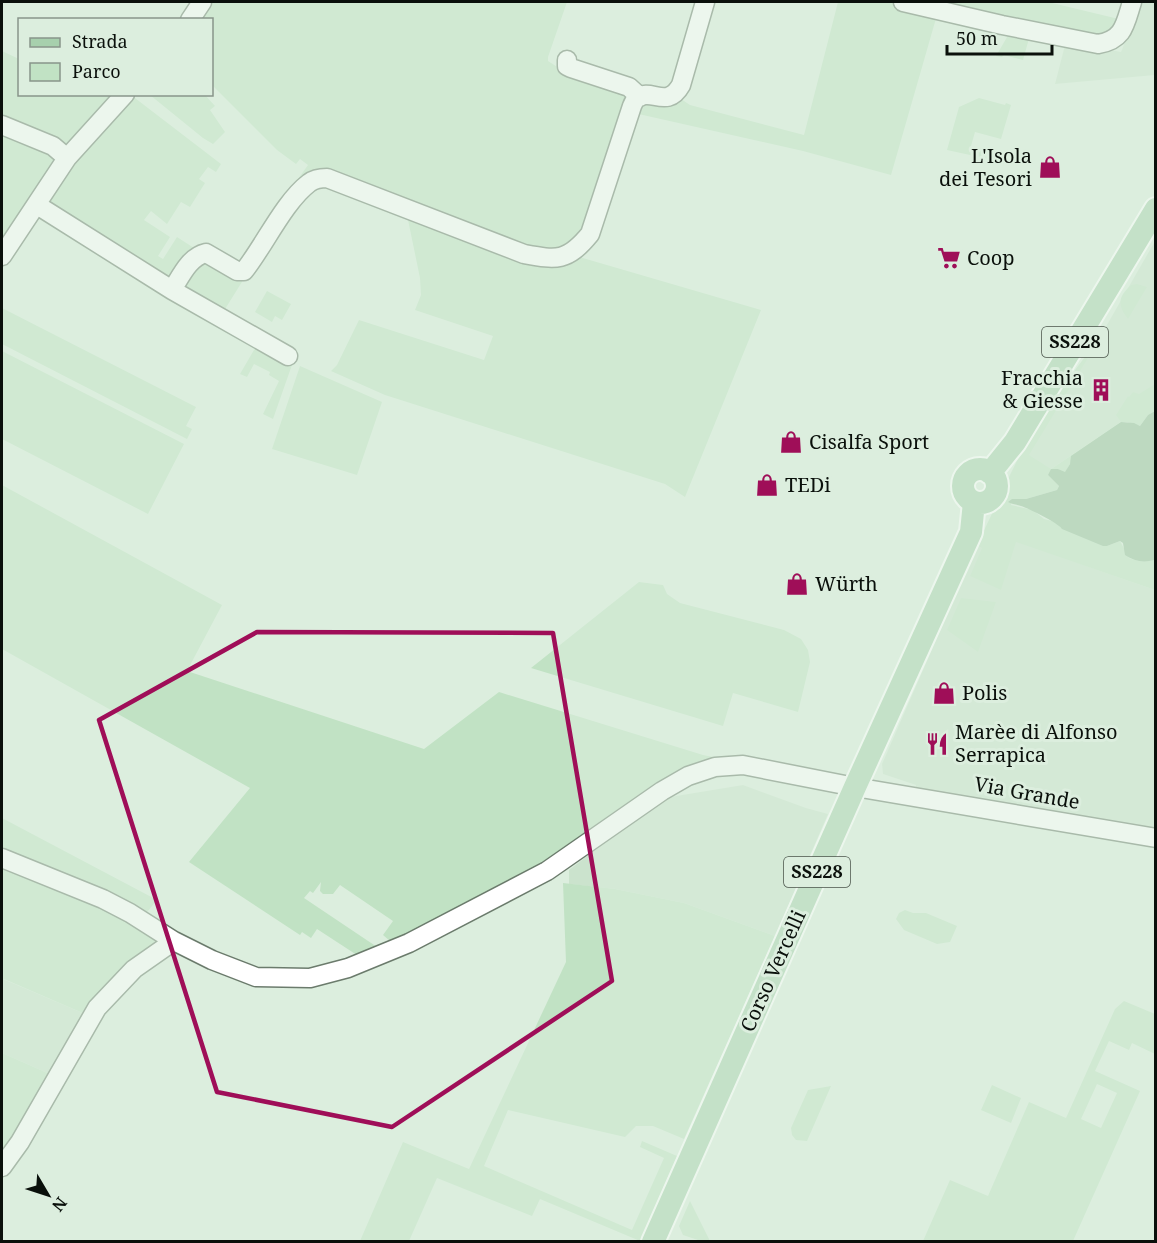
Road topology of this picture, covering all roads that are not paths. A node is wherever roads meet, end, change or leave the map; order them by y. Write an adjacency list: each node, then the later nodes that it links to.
1 (202, 2): 5 (street)
2 (705, 2): 8 (street)
3 (903, 2): 4 (street)
4 (1132, 2)
5 (191, 18)
6 (567, 60): 8 (street)
7 (123, 96): 10 (street)
8 (640, 97): 14 (street)
9 (2, 125): 10 (street)
10 (67, 158): 11 (street)
11 (37, 206): 13 (street); 14 (street)
12 (1155, 208): 16 (main road, Corso Vercelli / SS228)
13 (2, 256)
14 (172, 290): 15 (street)
15 (288, 356)
16 (855, 787): 17 (street, Via Grande); 19 (street, Via Grande); 21 (main road, Corso Vercelli / SS228)
17 (1155, 838)
18 (2, 858): 19 (street, Via Grande)
19 (174, 941): 20 (street)
20 (2, 1167)
21 (653, 1242)

